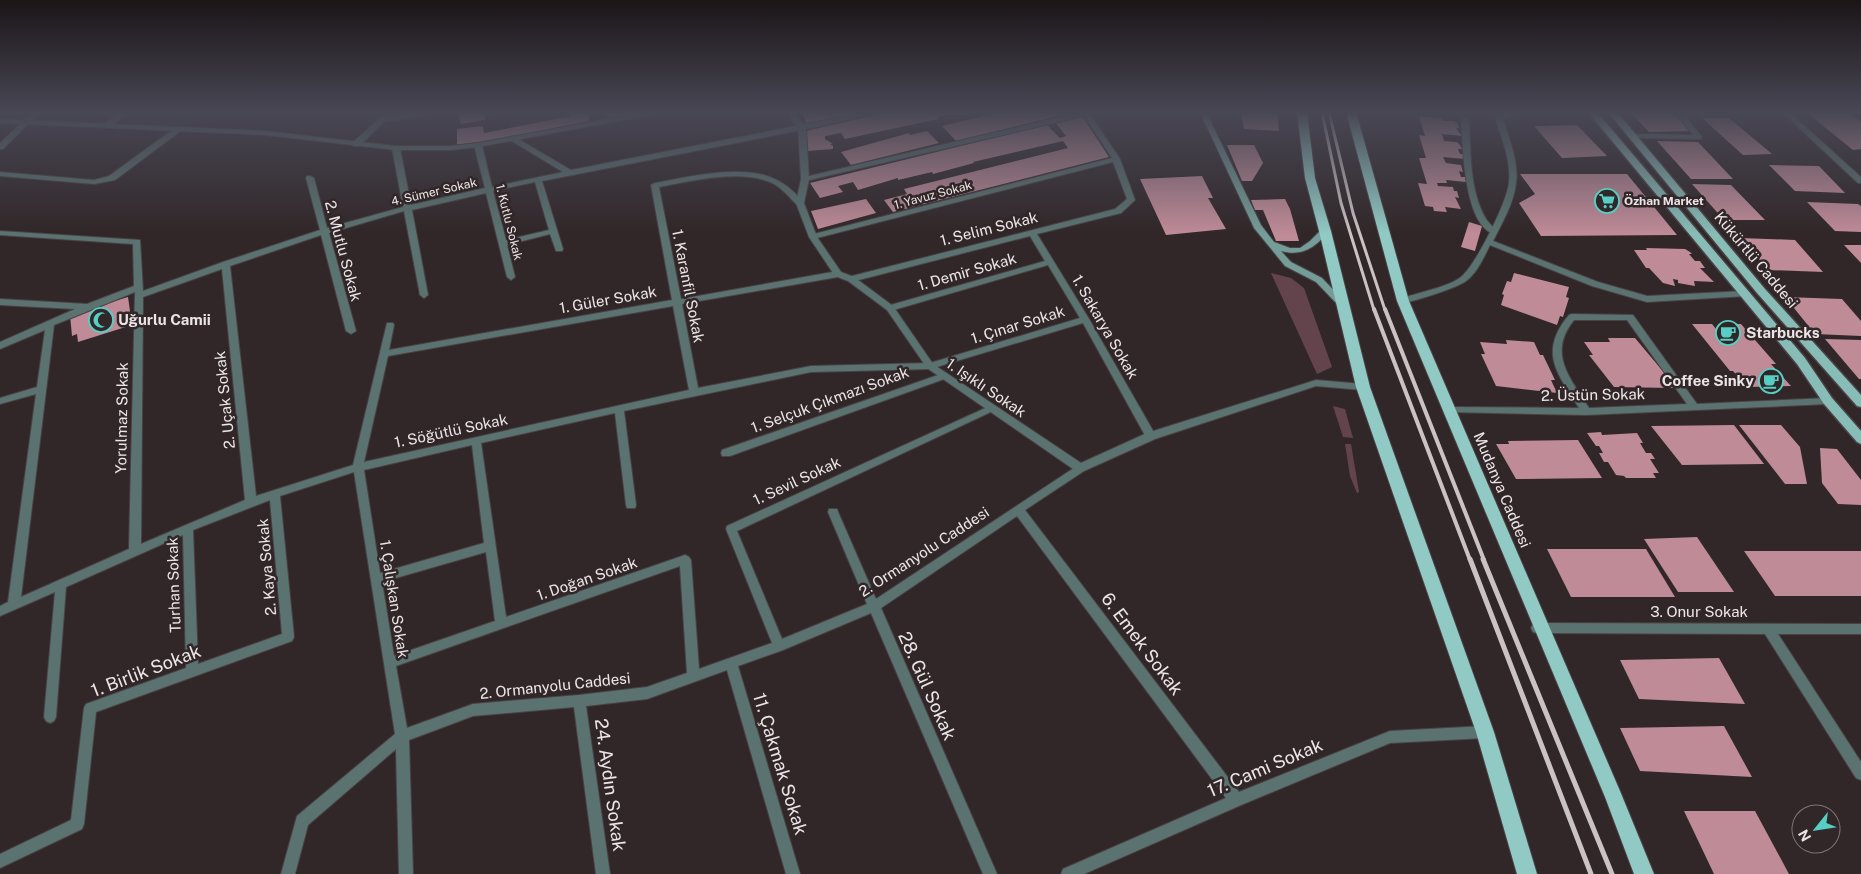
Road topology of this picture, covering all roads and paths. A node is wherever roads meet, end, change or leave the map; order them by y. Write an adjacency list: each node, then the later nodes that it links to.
1 (147, 153): 19 (street)
2 (397, 153): 26 (street)
3 (480, 153): 24 (street, 1. Kutlu Sokak)
4 (537, 153): 18 (street)
5 (674, 153): 18 (street, 4. Sümer Sokak)
6 (803, 153): 21 (street)
7 (916, 153): 21 (street)
8 (1112, 153): 17 (street)
9 (1222, 153): 34 (main road)
10 (1307, 153): 28 (highway)
11 (1362, 153): 47 (highway, Mudanya Caddesi)
12 (1468, 153): 31 (street)
13 (1508, 153): 31 (street)
14 (1626, 153): 44 (main road, Kükürtlü Caddesi)
15 (1648, 153): 63 (main road, Kükürtlü Caddesi)
16 (1830, 153): 23 (street)
17 (1116, 159): 30 (street, 1. Selim Sokak); 33 (street, 1. Yavuz Sokak)
18 (570, 173): 22 (street, 4. Sümer Sokak)
19 (0, 174)
20 (310, 178): 29 (street, 2. Mutlu Sokak)
21 (805, 179): 25 (street)
22 (538, 180): 24 (street, 4. Sümer Sokak); 27 (street)
23 (1861, 181)
24 (490, 190): 26 (street, 4. Sümer Sokak); 36 (street, 1. Kutlu Sokak)
25 (800, 203): 33 (street); 46 (street, 1. Karanfil Sokak)
26 (408, 208): 29 (street, 4. Sümer Sokak); 45 (street)
27 (554, 231): 36 (street); 37 (street)
28 (1325, 231): 34 (main road); 49 (highway)
29 (323, 232): 39 (street, 4. Sümer Sokak); 55 (street, 2. Mutlu Sokak)
30 (1032, 232): 38 (street, 1. Sakarya Sokak); 42 (street, 1. Selim Sokak)
31 (1492, 232): 35 (street)
32 (0, 234): 43 (street, Yorulmaz Sokak)
33 (813, 237): 40 (street)
34 (1266, 239): 49 (main road)
35 (1489, 242): 44 (street); 47 (street)
36 (503, 243): 41 (street, 1. Kutlu Sokak)
37 (559, 249)
38 (1051, 262): 51 (street, 1. Demir Sokak); 52 (street, 1. Sakarya Sokak)
39 (226, 264): 43 (street, 4. Sümer Sokak); 78 (street, 2. Uçak Sokak)
40 (838, 274): 42 (street, 1. Işıklı Sokak); 46 (street, 1. Güler Sokak)
41 (511, 277)
42 (851, 279): 51 (street, 1. Işıklı Sokak)
43 (139, 292): 50 (street, 4. Sümer Sokak); 84 (street, Yorulmaz Sokak)
44 (1744, 294): 65 (main road, Kükürtlü Caddesi)
45 (424, 295)
46 (677, 301): 57 (street, 1. Güler Sokak); 62 (street, 1. Karanfil Sokak)
47 (1403, 301): 69 (highway, Mudanya Caddesi)
48 (0, 302): 50 (street)
49 (1341, 302): 60 (highway)
50 (88, 307): 53 (street, 4. Sümer Sokak)
51 (890, 308): 58 (street, 1. Işıklı Sokak)
52 (1085, 319): 58 (street, 1. Çınar Sokak); 71 (street, 1. Sakarya Sokak)
53 (50, 324): 56 (street, 4. Sümer Sokak); 61 (street)
54 (390, 326): 57 (street)
55 (351, 331)
56 (0, 346)
57 (383, 354): 75 (street)
58 (930, 366): 59 (street, 1. Işıklı Sokak); 62 (street, 1. Söğütlü Sokak)
59 (944, 376): 67 (street, 1. Işıklı Sokak); 74 (street, 1. Selçuk Çıkmazı Sokak)
60 (1363, 387): 71 (street, 2. Ormanyolu Caddesi); 102 (highway)
61 (42, 389): 64 (street); 87 (street)
62 (694, 392): 68 (street, 1. Söğütlü Sokak)
63 (1860, 400)
64 (0, 401)
65 (1828, 401): 66 (street, 2. Üstün Sokak); 72 (main road, Kükürtlü Caddesi)
66 (1694, 407): 70 (street, 2. Üstün Sokak); 70 (street)
67 (992, 408): 76 (street, 1. Işıklı Sokak); 95 (street, 1. Sevil Sokak)
68 (619, 409): 73 (street, 1. Söğütlü Sokak); 79 (street)
69 (1449, 410): 70 (street, 2. Üstün Sokak); 91 (highway, Mudanya Caddesi)
70 (1586, 412)
71 (1151, 436): 76 (street, 2. Ormanyolu Caddesi)
72 (1861, 439)
73 (476, 441): 75 (street, 1. Söğütlü Sokak); 83 (street)
74 (726, 453)
75 (358, 466): 77 (street, 1. Söğütlü Sokak); 85 (street, 1. Çalışkan Sokak)
76 (1080, 468): 80 (street, 2. Ormanyolu Caddesi)
77 (275, 494): 78 (street, 1. Söğütlü Sokak); 94 (street, 2. Kaya Sokak)
78 (251, 502): 82 (street, 1. Söğütlü Sokak)
79 (631, 505)
80 (1019, 510): 88 (street, 2. Ormanyolu Caddesi); 105 (street, 6. Emek Sokak)
81 (833, 512): 88 (street, 28. Gül Sokak)
82 (188, 528): 84 (street, 1. Söğütlü Sokak); 98 (street, Turhan Sokak)
83 (490, 546): 85 (street); 90 (street)
84 (136, 550): 86 (street, 1. Söğütlü Sokak)
85 (376, 579): 96 (street, 1. Çalışkan Sokak)
86 (61, 583): 87 (street, 1. Söğütlü Sokak); 101 (street)
87 (14, 604): 89 (street, 1. Söğütlü Sokak)
88 (873, 606): 95 (street, 2. Ormanyolu Caddesi); 112 (street, 28. Gül Sokak)
89 (0, 611)
90 (501, 625): 96 (street, 1. Doğan Sokak); 99 (street, 1. Doğan Sokak)
91 (1539, 628): 92 (street, 3. Onur Sokak); 114 (highway, Mudanya Caddesi)
92 (1768, 628): 93 (street, 3. Onur Sokak); 104 (street)
93 (1861, 629)
94 (288, 637): 98 (street, 1. Birlik Sokak)
95 (779, 646): 97 (street, 2. Ormanyolu Caddesi)
96 (389, 663): 103 (street, 1. Çalışkan Sokak)
97 (731, 664): 99 (street, 2. Ormanyolu Caddesi); 111 (street, 11. Çakmak Sokak)
98 (192, 672): 106 (street, 1. Birlik Sokak)
99 (692, 677): 100 (street, 2. Ormanyolu Caddesi)
100 (579, 701): 103 (street, 2. Ormanyolu Caddesi); 110 (street, 24. Aydın Sokak)
101 (50, 717)
102 (1485, 732): 105 (street, 17. Cami Sokak); 113 (highway)
103 (402, 736): 108 (street); 109 (street, 1. Çalışkan Sokak)
104 (1861, 774)
105 (1236, 800): 107 (street, 17. Cami Sokak)
106 (0, 861)
107 (1073, 873)
108 (288, 874)
109 (406, 874)
110 (604, 874)
111 (793, 874)
112 (990, 874)
113 (1527, 874)
114 (1644, 874)

